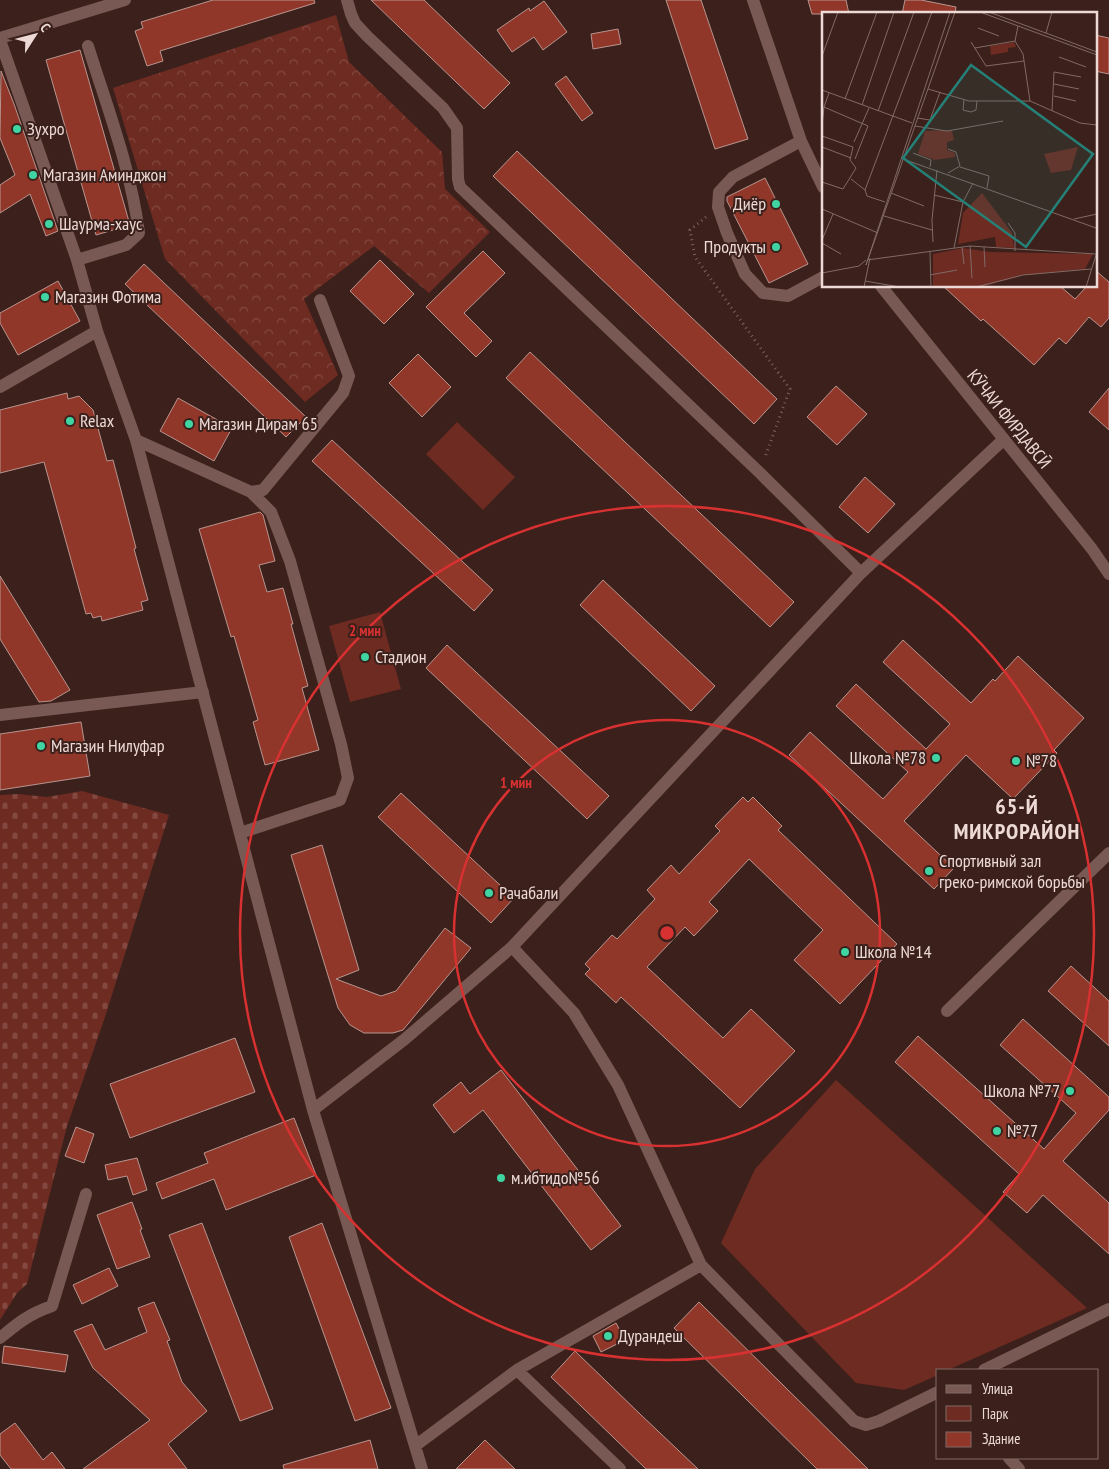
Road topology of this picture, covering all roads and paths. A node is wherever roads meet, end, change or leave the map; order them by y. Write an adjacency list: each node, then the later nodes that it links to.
1 (124, 0): 4 (street)
2 (347, 0): 17 (street)
3 (753, 0): 6 (street)
4 (0, 39): 9 (street)
5 (88, 46): 9 (street)
6 (801, 141): 7 (street); 8 (street)
7 (822, 185)
8 (718, 207): 10 (street); 17 (path)
9 (77, 260): 13 (street)
10 (822, 279)
11 (883, 288): 16 (street, КӮЧАИ ФИРДАВСӢ)
12 (320, 300): 18 (street)
13 (97, 331): 14 (street); 15 (street)
14 (0, 387)
15 (136, 440): 18 (street); 21 (street)
16 (1003, 440): 19 (street); 20 (street, КӮЧАИ ФИРДАВСӢ)
17 (759, 472): 19 (street)
18 (251, 492): 23 (street)
19 (861, 573): 25 (street)
20 (1109, 574)
21 (203, 692): 22 (street); 23 (street)
22 (0, 715)
23 (240, 833): 27 (street)
24 (1109, 853): 26 (street)
25 (512, 946): 27 (street); 29 (street)
26 (947, 1011)
27 (313, 1110): 35 (street)
28 (86, 1194): 31 (street)
29 (701, 1265): 33 (street); 34 (street)
30 (1109, 1309): 32 (street)
31 (0, 1338)
32 (986, 1369)
33 (517, 1370): 35 (street); 38 (street)
34 (936, 1393)
35 (415, 1446): 37 (street)
36 (1010, 1459): 39 (street)
37 (422, 1469)
38 (620, 1469)
39 (1019, 1469)

